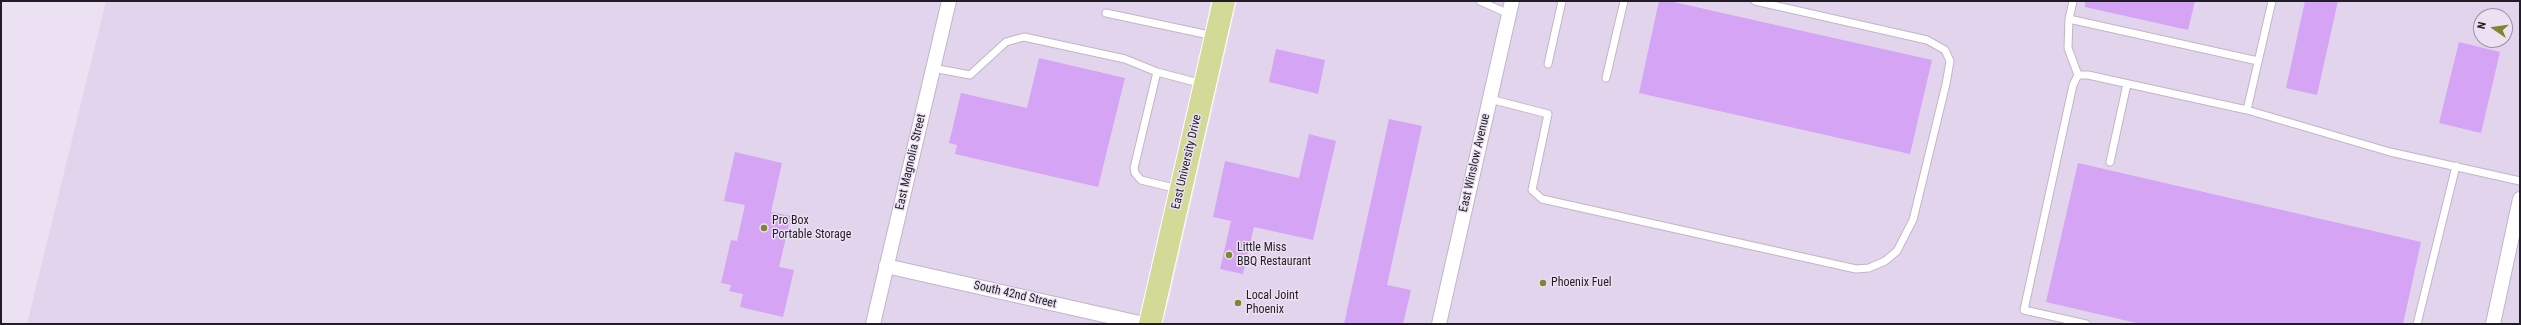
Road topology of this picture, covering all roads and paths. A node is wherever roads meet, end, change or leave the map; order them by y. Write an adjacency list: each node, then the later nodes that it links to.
1 (949, 1): 15 (street, East Magnolia Street)
2 (1224, 1): 12 (main road, East University Drive)
3 (1480, 1): 9 (lane)
4 (1562, 1): 14 (lane)
5 (1624, 1): 18 (lane)
6 (1755, 1): 21 (lane)
7 (2074, 1): 11 (lane)
8 (2272, 1): 13 (lane)
9 (1510, 8): 21 (street, East Winslow Avenue)
10 (1106, 13): 12 (lane)
11 (2069, 19): 13 (lane); 17 (lane)
12 (1216, 36): 19 (main road, East University Drive)
13 (2258, 61): 22 (lane)
14 (1548, 64)
15 (933, 68): 16 (lane); 28 (street, East Magnolia Street)
16 (1157, 72): 19 (lane); 26 (lane)
17 (2078, 75): 20 (lane); 33 (lane)
18 (1606, 78)
19 (1205, 84): 26 (main road, East University Drive)
20 (2127, 84): 22 (lane); 23 (lane)
21 (1490, 99): 32 (street, East Winslow Avenue)
22 (2247, 110): 24 (lane)
23 (2110, 162)
24 (2456, 166): 25 (lane); 34 (lane)
25 (2520, 181)
26 (1181, 190): 31 (main road, East University Drive)
27 (2520, 199): 35 (street)
28 (886, 266): 29 (street, East Magnolia Street); 30 (street, South 42nd Street)
29 (873, 324)
30 (1144, 324)
31 (1150, 324)
32 (1439, 324)
33 (2086, 324)
34 (2417, 324)
35 (2493, 324)

